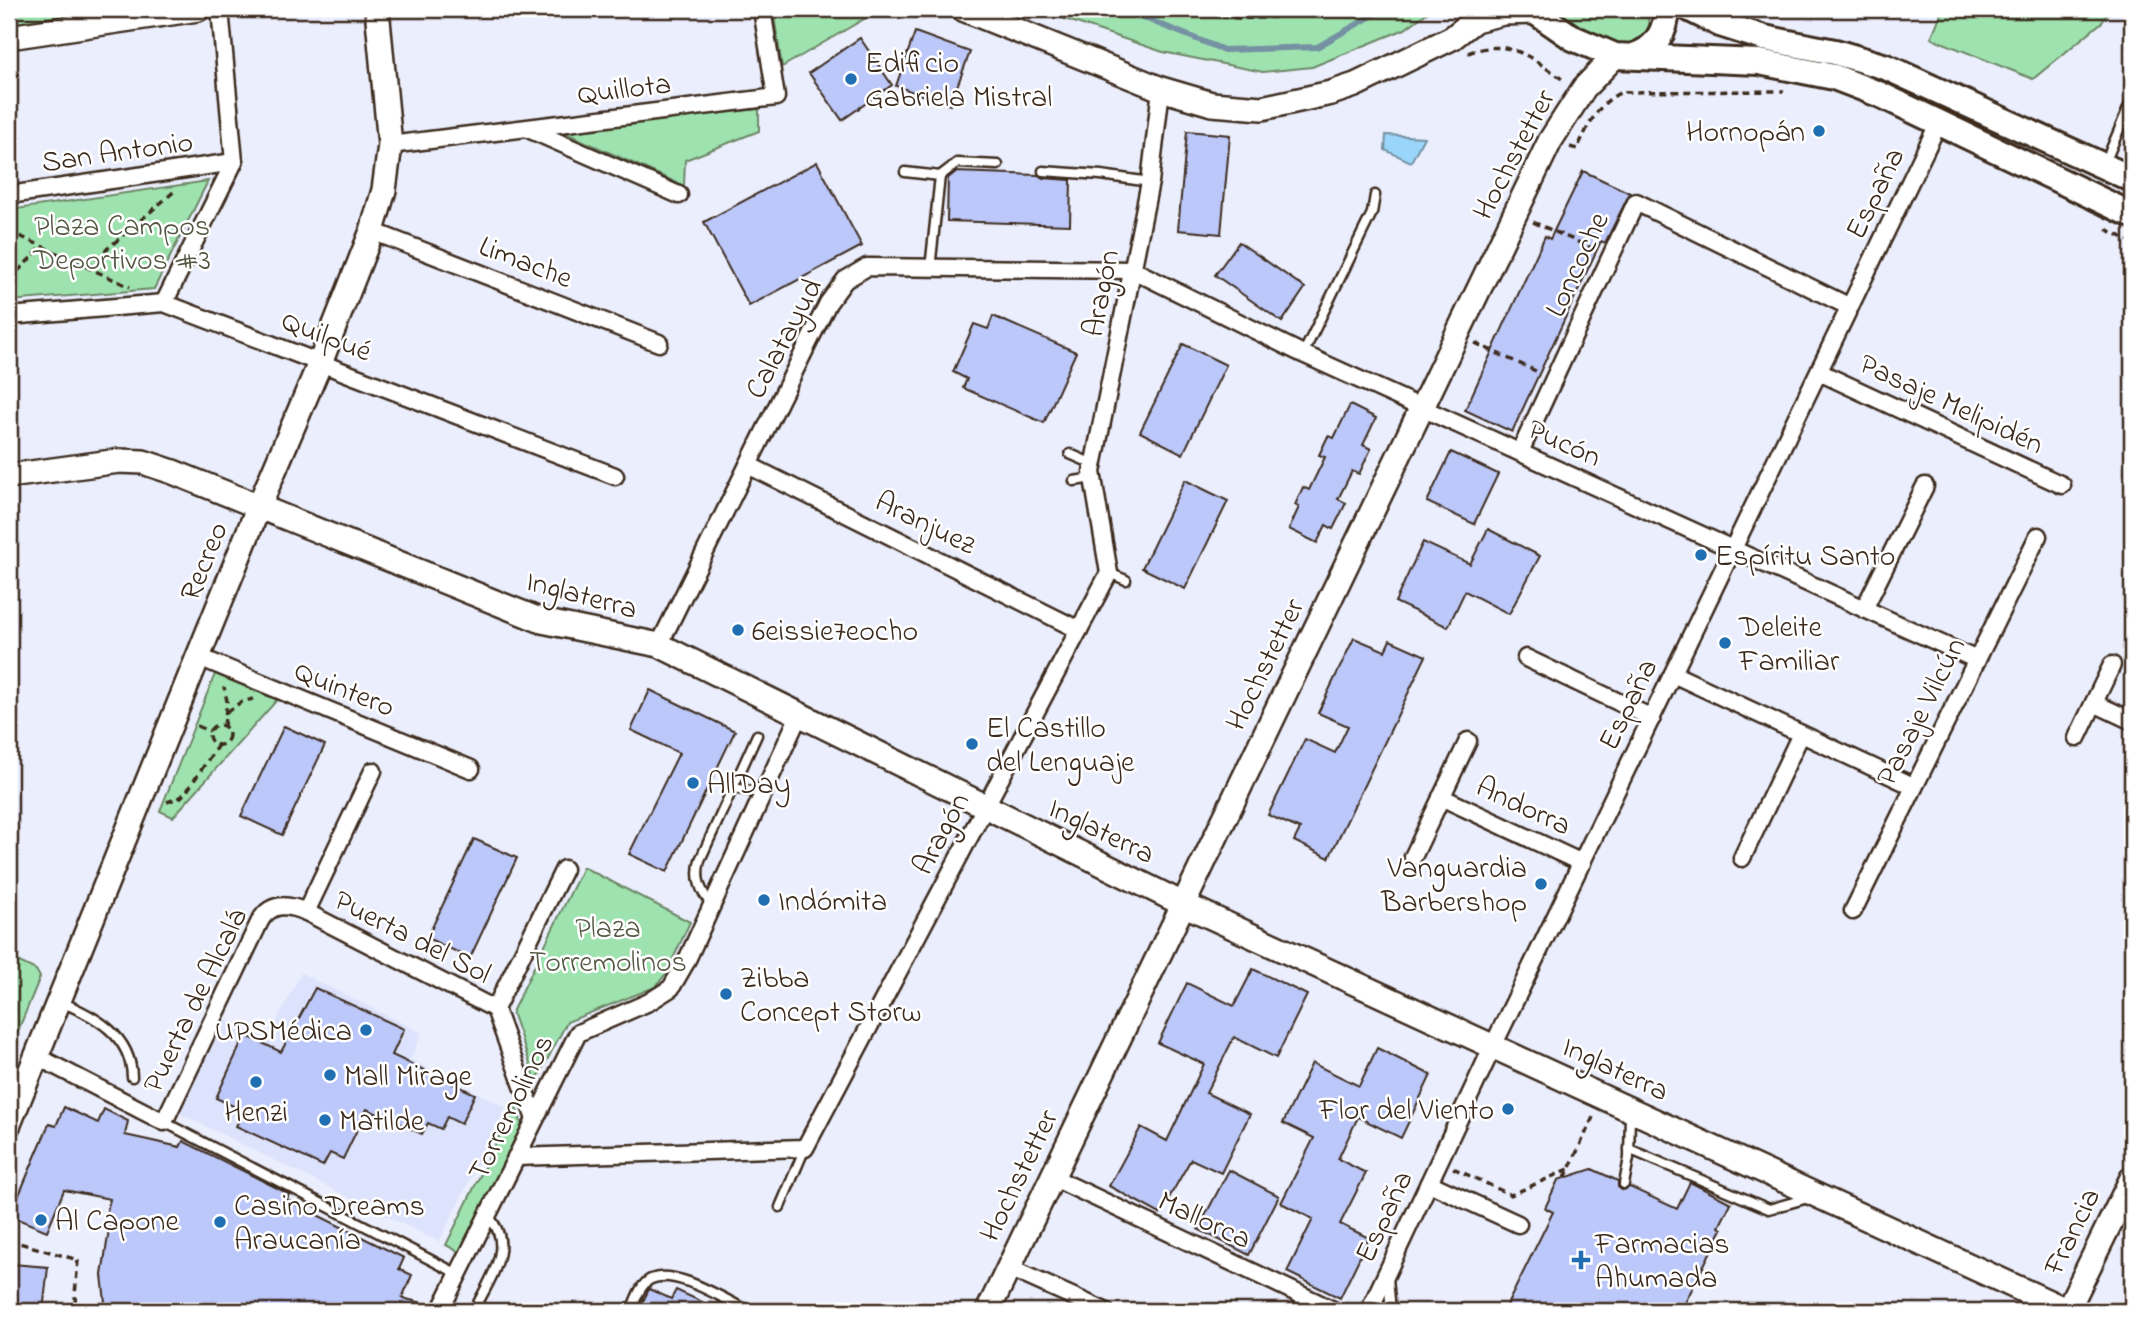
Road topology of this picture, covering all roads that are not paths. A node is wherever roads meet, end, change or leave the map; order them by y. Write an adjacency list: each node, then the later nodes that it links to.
1 (198, 9): 9 (street)
2 (220, 9): 16 (street)
3 (377, 9): 15 (street, Recreo)
4 (762, 9): 14 (street, Quillota)
5 (963, 9): 11 (street)
6 (1667, 9): 10 (main road)
7 (1690, 9): 18 (main road)
8 (1533, 10): 10 (main road); 11 (street)
9 (9, 37)
10 (1624, 56): 13 (main road); 37 (street, Hochstetter)
11 (1161, 89): 22 (street, Aragón)
12 (2132, 99): 18 (lane)
13 (1939, 122): 26 (main road); 31 (street, España)
14 (526, 128): 15 (street, Quillota); 24 (street)
15 (390, 145): 27 (street, Recreo)
16 (234, 162): 23 (street, San Antonio); 30 (street)
17 (998, 165): 21 (lane)
18 (2123, 168)
19 (1043, 171): 22 (lane)
20 (905, 172): 21 (lane)
21 (940, 176): 28 (lane)
22 (1150, 182): 29 (street, Aragón)
23 (9, 195)
24 (679, 195)
25 (1375, 195): 34 (lane)
26 (2132, 215)
27 (372, 230): 33 (street, Limache); 35 (street, Recreo)
28 (930, 270): 29 (street, Calatayud); 40 (street, Calatayud)
29 (1133, 270): 34 (street, Pucón); 41 (street, Aragón)
30 (164, 303): 32 (street, Quilpué); 35 (street, Quilpué)
31 (1850, 307): 36 (street, España); 38 (street, Loncoche)
32 (9, 316)
33 (659, 343)
34 (1303, 354): 37 (street, Pucón)
35 (320, 363): 43 (street, Quilpué); 47 (street, Recreo)
36 (1818, 372): 45 (street, Pasaje Melipidén); 49 (street, España)
37 (1422, 408): 38 (street, Pucón); 79 (street, Hochstetter)
38 (1520, 452): 49 (street, Pucón)
39 (1070, 454): 41 (lane)
40 (748, 466): 53 (street, Aranjuez); 54 (street, Calatayud)
41 (1094, 471): 44 (lane); 50 (street, Aragón)
42 (9, 476): 47 (street, Inglaterra)
43 (615, 476)
44 (1074, 481)
45 (2062, 485)
46 (1925, 486): 52 (street)
47 (258, 506): 54 (street, Inglaterra); 55 (street, Recreo)
48 (2038, 536): 57 (street, Pasaje Vilcún)
49 (1733, 549): 52 (street, Pucón); 59 (street, España)
50 (1109, 573): 51 (lane); 53 (street, Aragón)
51 (1126, 580)
52 (1864, 609): 57 (street, Pucón)
53 (1079, 630): 74 (street, Aragón)
54 (659, 645): 61 (street, Inglaterra)
55 (199, 657): 68 (street, Quintero); 83 (street, Recreo)
56 (1526, 658): 62 (street)
57 (1977, 660): 70 (street, Pasaje Vilcún)
58 (2112, 665): 60 (street)
59 (1673, 674): 62 (street, España); 64 (street)
60 (2094, 703): 63 (street); 66 (street)
61 (800, 713): 72 (street, Torremolinos); 74 (street, Inglaterra)
62 (1652, 718): 77 (street, España)
63 (2132, 721)
64 (1801, 734): 70 (street); 76 (street)
65 (757, 735): 71 (lane)
66 (2077, 738)
67 (1468, 741): 73 (street, Andorra)
68 (471, 769)
69 (373, 771): 82 (street)
70 (1913, 786): 81 (street, Pasaje Vilcún)
71 (733, 788): 72 (lane); 80 (lane)
72 (763, 793): 80 (street, Torremolinos)
73 (1441, 797): 75 (street, Andorra); 77 (street, Andorra)
74 (985, 808): 79 (street, Inglaterra); 92 (street, Aragón)
75 (1413, 857)
76 (1742, 858)
77 (1582, 863): 85 (street, España)
78 (564, 869): 84 (street)
79 (1184, 904): 85 (street, Inglaterra); 95 (street, Hochstetter)
80 (712, 905): 89 (street, Torremolinos)
81 (1853, 911)
82 (306, 912): 84 (street, Puerta del Sol); 90 (street, Puerta de Alcalá)
83 (59, 1001): 86 (street, Recreo); 87 (lane)
84 (495, 1009): 89 (street)
85 (1493, 1046): 88 (street, Inglaterra); 97 (street, España)
86 (36, 1056): 90 (street, Puerta de Alcalá); 91 (street, Recreo)
87 (132, 1077)
88 (1631, 1110): 93 (lane); 99 (street, Inglaterra)
89 (535, 1119): 94 (street, Torremolinos)
90 (164, 1122): 105 (lane)
91 (9, 1124)
92 (805, 1149): 94 (street); 100 (lane)
93 (1629, 1149): 98 (lane); 99 (lane)
94 (516, 1157): 101 (street, Torremolinos)
95 (1052, 1177): 103 (street, Hochstetter); 112 (street, Mallorca)
96 (2132, 1178): 115 (street, Francia)
97 (1429, 1183): 102 (street); 104 (street, España)
98 (1624, 1184)
99 (1816, 1195): 115 (street, Inglaterra)
100 (780, 1207)
101 (487, 1216): 105 (street, Torremolinos); 107 (lane)
102 (1518, 1224)
103 (1009, 1268): 110 (street, Hochstetter); 111 (street)
104 (1388, 1271): 113 (street, España); 114 (lane)
105 (458, 1274): 106 (street, Torremolinos)
106 (440, 1310)
107 (474, 1311)
108 (631, 1311): 109 (lane)
109 (748, 1311)
110 (988, 1311)
111 (1105, 1311)
112 (1335, 1311)
113 (1369, 1311)
114 (1391, 1311)
115 (2067, 1311)

